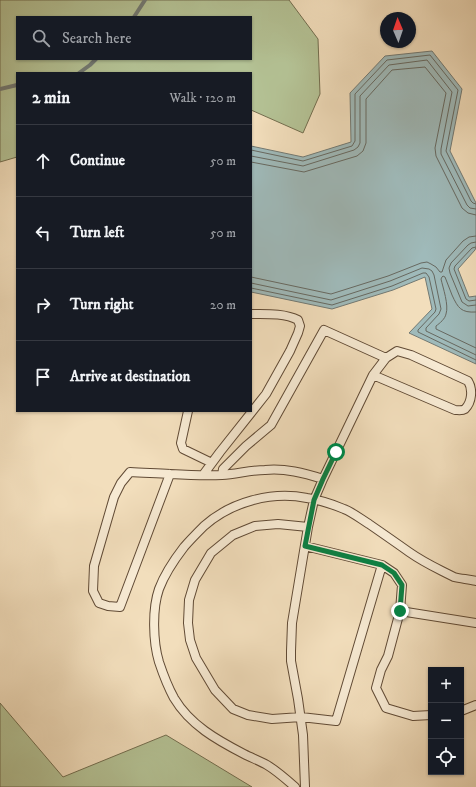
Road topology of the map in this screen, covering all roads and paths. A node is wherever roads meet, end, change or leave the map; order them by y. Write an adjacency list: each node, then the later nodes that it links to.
1 (252, 314): 6 (lane)
2 (386, 358): 3 (lane); 3 (lane); 10 (lane)
3 (373, 375): 11 (lane)
4 (188, 412): 7 (lane)
5 (252, 412): 7 (lane)
6 (252, 412)
7 (212, 463): 9 (lane)
8 (170, 474): 8 (lane); 9 (lane)
9 (203, 475): 10 (lane)
10 (222, 475): 11 (lane)
11 (323, 479): 12 (lane)
12 (314, 500): 13 (lane); 16 (lane); 23 (lane)
13 (308, 527): 14 (lane); 22 (lane)
14 (305, 546): 15 (lane); 22 (lane)
15 (382, 565): 17 (lane); 22 (lane)
16 (476, 581)
17 (400, 611): 18 (lane); 21 (lane)
18 (476, 623)
19 (476, 705): 20 (lane)
20 (464, 710)
21 (428, 715)
22 (300, 717): 24 (lane)
23 (295, 787)
24 (305, 787)

